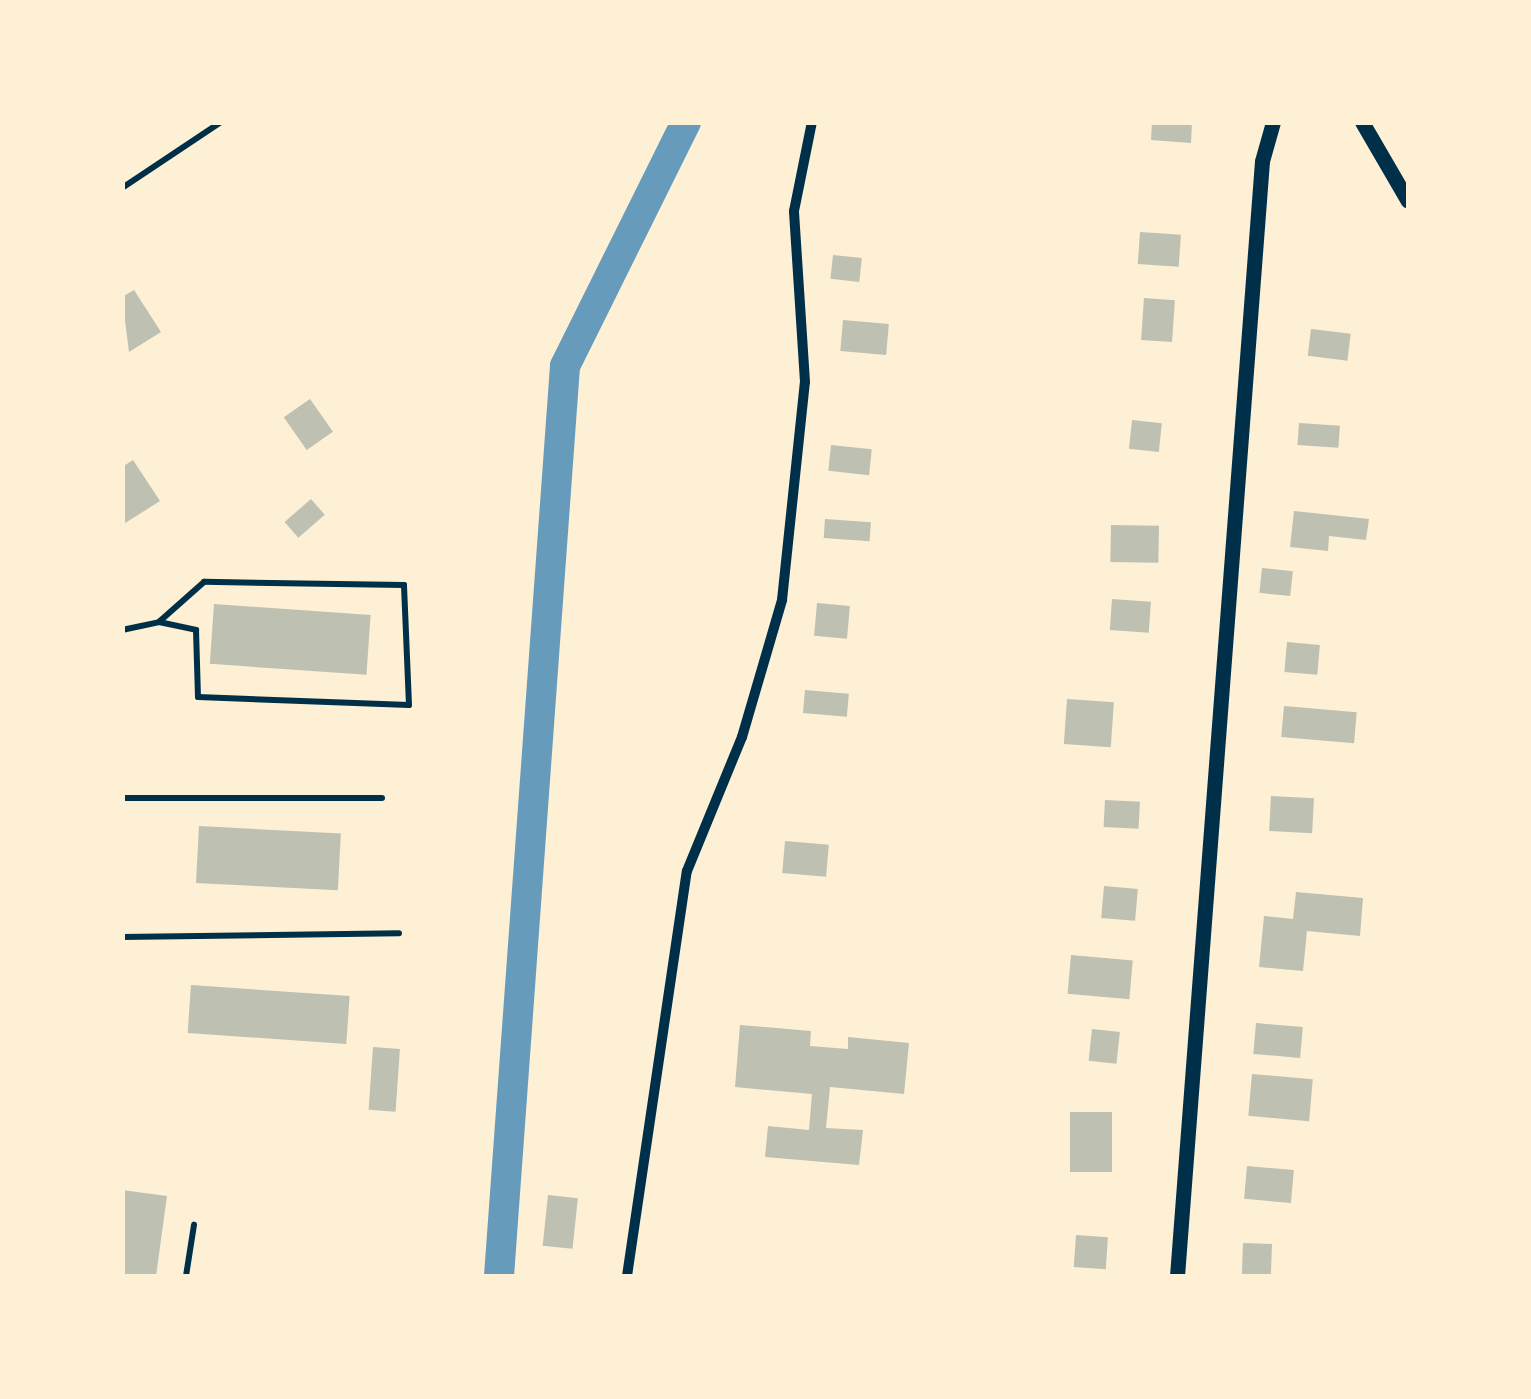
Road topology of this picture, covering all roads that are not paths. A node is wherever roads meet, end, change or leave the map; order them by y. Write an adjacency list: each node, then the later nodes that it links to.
1 (221, 122): 5 (lane)
2 (812, 122): 15 (street)
3 (1273, 122): 16 (street)
4 (1362, 122): 6 (street)
5 (122, 188)
6 (1408, 201)
7 (158, 622): 7 (lane); 8 (lane)
8 (122, 630)
9 (122, 798): 10 (lane)
10 (382, 798)
11 (399, 933): 12 (lane)
12 (122, 936)
13 (194, 1225): 14 (lane)
14 (186, 1276)
15 (628, 1276)
16 (1177, 1276)

